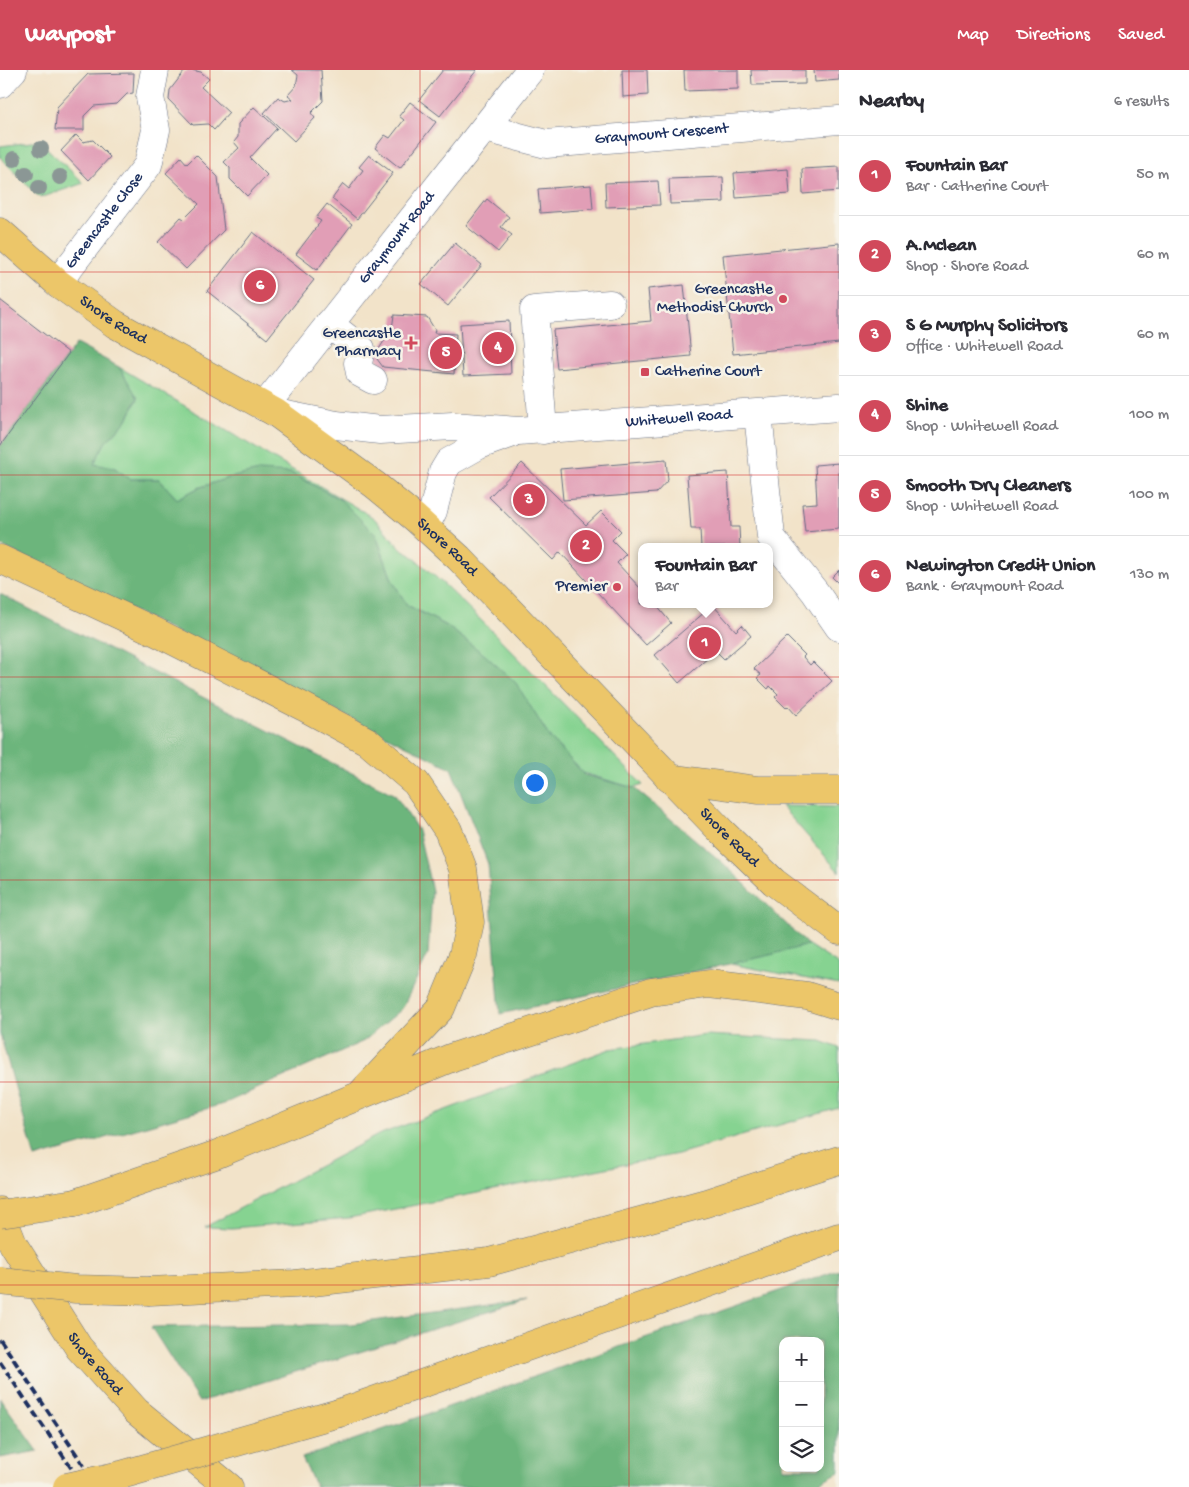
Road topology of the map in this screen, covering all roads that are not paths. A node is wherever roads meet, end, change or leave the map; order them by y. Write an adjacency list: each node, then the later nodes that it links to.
1 (13, 70): 4 (street)
2 (155, 70): 8 (street, Greencastle Close)
3 (530, 70): 6 (street, Graymount Road)
4 (0, 84)
5 (839, 120): 6 (street, Graymount Crescent)
6 (485, 128): 10 (street, Graymount Road)
7 (0, 232): 8 (main road, Shore Road)
8 (59, 284): 13 (main road, Shore Road)
9 (610, 304): 15 (street)
10 (329, 324): 11 (street); 13 (street, Graymount Road)
11 (373, 380)
12 (839, 407): 14 (street, Whitewell Road)
13 (270, 410): 15 (street, Whitewell Road); 16 (main road, Shore Road)
14 (758, 414): 15 (street, Whitewell Road); 18 (street)
15 (531, 431): 16 (street, Whitewell Road)
16 (425, 527): 19 (main road, Shore Road)
17 (0, 559): 23 (main road)
18 (839, 627)
19 (669, 778): 20 (main road); 21 (main road, Shore Road)
20 (839, 790)
21 (839, 931)
22 (839, 1006): 23 (main road)
23 (360, 1095): 25 (main road, bridge)
24 (839, 1160): 27 (main road, bridge)
25 (0, 1213): 29 (main road, Shore Road)
26 (839, 1237): 28 (main road, bridge)
27 (0, 1281)
28 (67, 1487)
29 (228, 1487)

